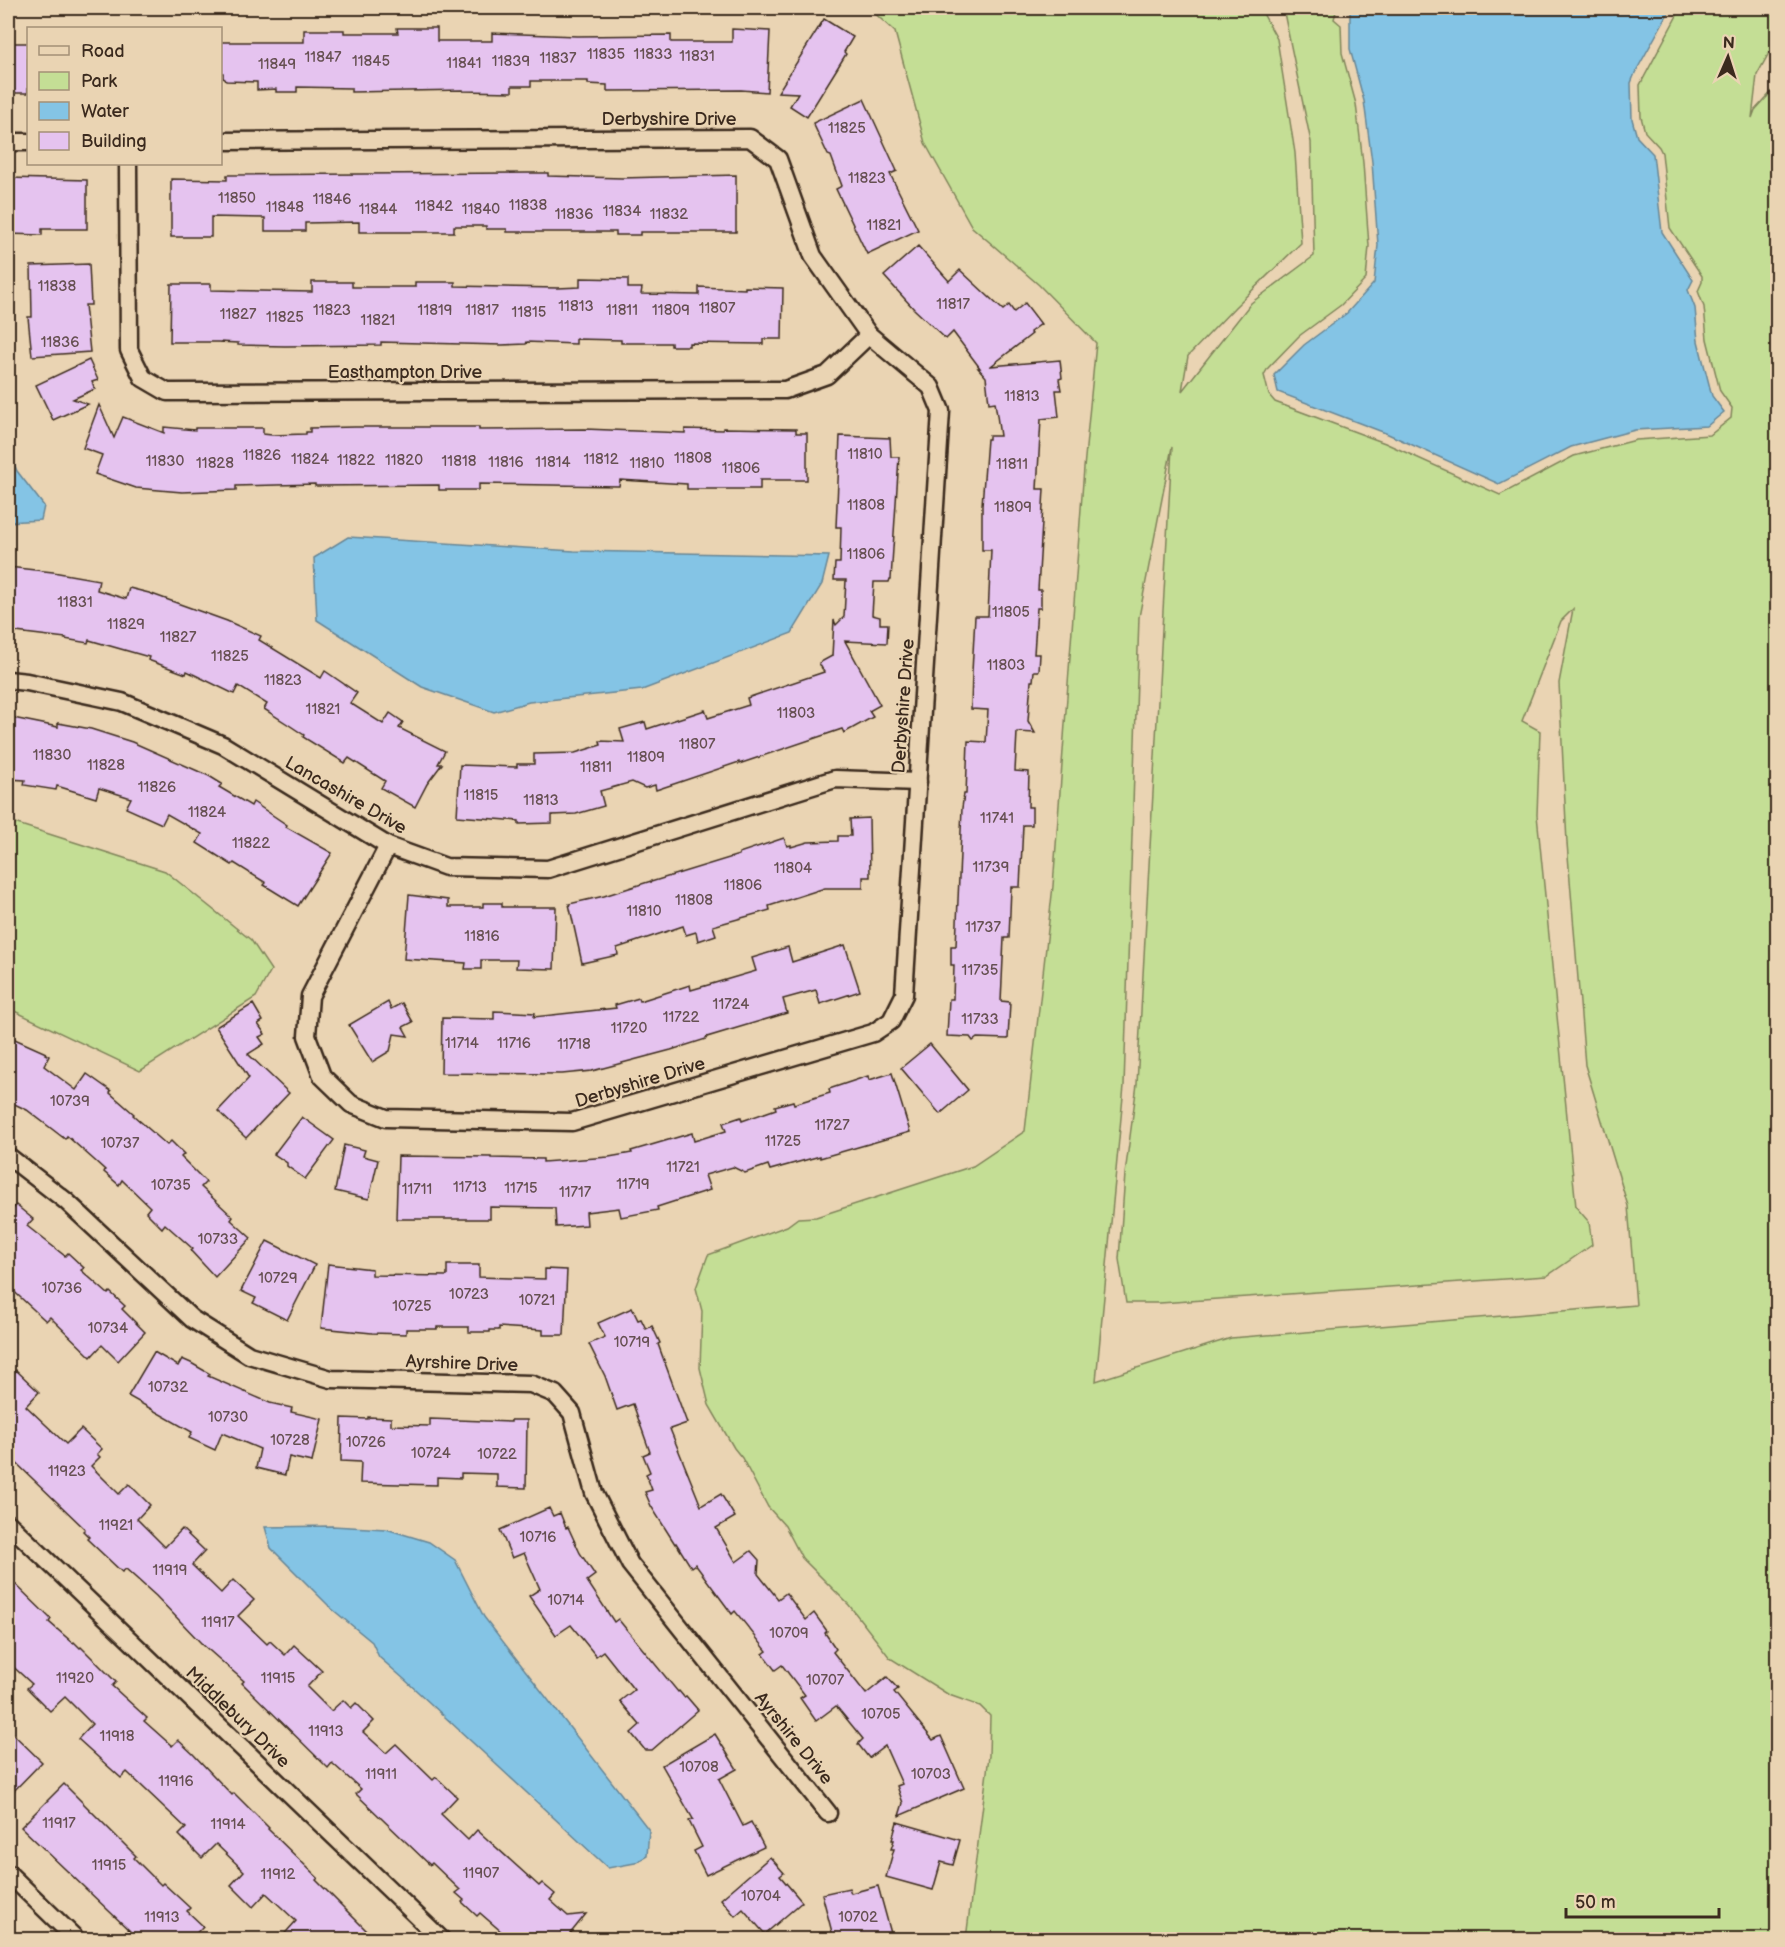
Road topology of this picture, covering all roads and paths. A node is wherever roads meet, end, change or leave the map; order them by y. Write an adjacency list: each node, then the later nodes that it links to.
1 (222, 141): 5 (street, Derbyshire Drive)
2 (8, 142): 3 (street)
3 (27, 142)
4 (128, 165): 5 (street, Easthampton Drive)
5 (869, 335): 7 (street, Derbyshire Drive)
6 (8, 681): 8 (street, Lancashire Drive)
7 (918, 782): 8 (street, Lancashire Drive); 8 (street, Derbyshire Drive)
8 (388, 846)
9 (8, 1156): 11 (street, Ayrshire Drive)
10 (8, 1523): 14 (street, Middlebury Drive)
11 (828, 1813)
12 (8, 1873): 13 (street)
13 (77, 1940)
14 (442, 1940)

